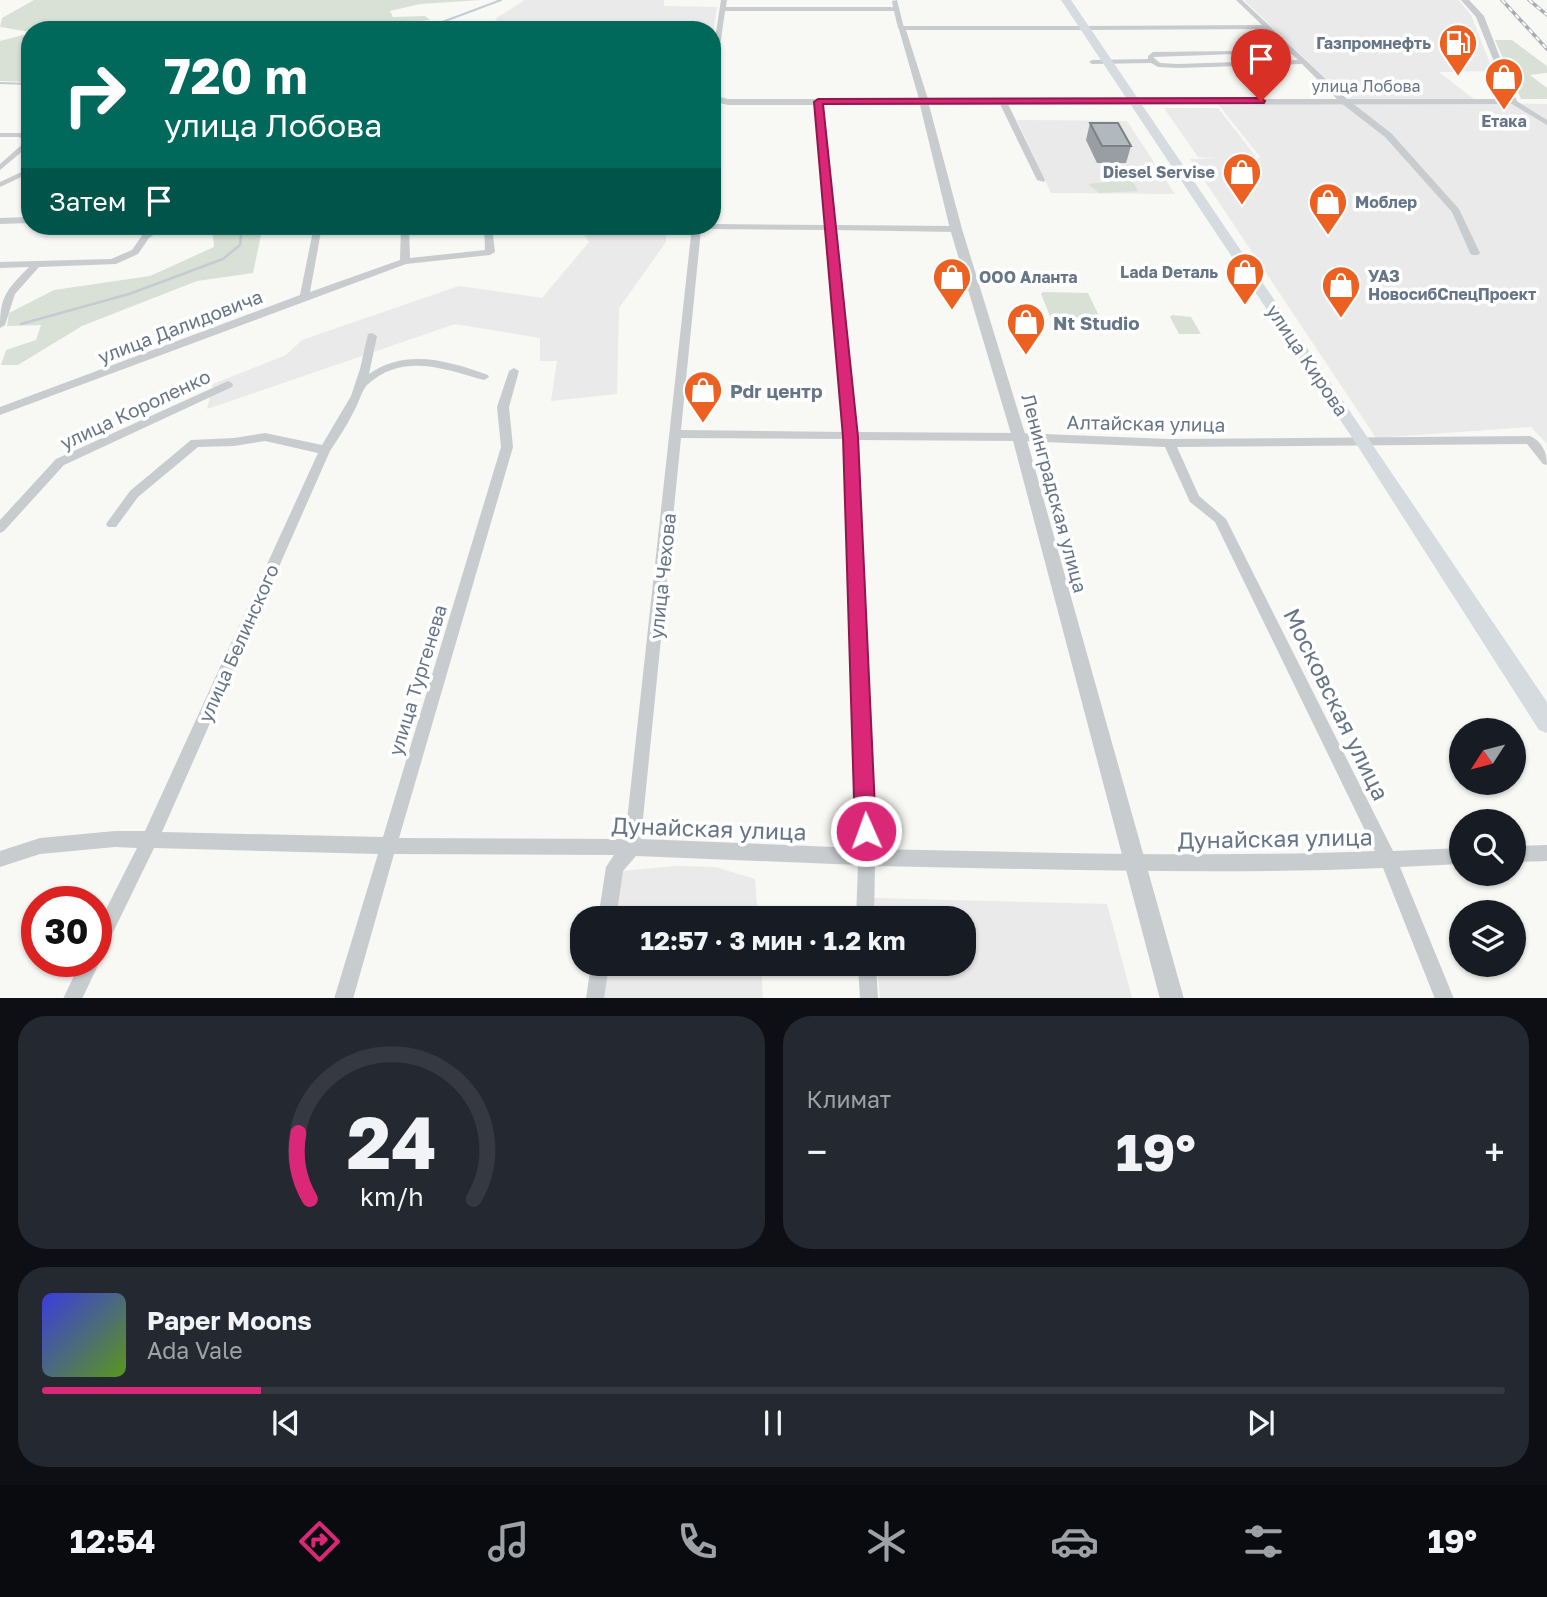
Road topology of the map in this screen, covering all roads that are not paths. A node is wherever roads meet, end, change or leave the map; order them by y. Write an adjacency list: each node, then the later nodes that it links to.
1 (724, 0): 7 (street)
2 (809, 0): 8 (street)
3 (895, 0): 9 (street, Ленинградская улица)
4 (1066, 0): 13 (main road, улица Кирова)
5 (1239, 0): 11 (street)
6 (1465, 0): 24 (street)
7 (723, 9): 8 (street); 10 (street)
8 (810, 9): 9 (street)
9 (897, 9): 12 (street, Ленинградская улица)
10 (721, 22)
11 (1269, 27): 13 (street); 17 (street)
12 (901, 28): 13 (street); 22 (street, Ленинградская улица)
13 (1085, 28): 16 (main road, улица Кирова)
14 (1234, 53): 15 (street)
15 (1152, 61): 16 (street); 17 (street)
16 (1100, 62): 19 (main road, улица Кирова)
17 (1304, 62): 20 (street)
18 (721, 100): 21 (street, улица Лобова)
19 (1135, 101): 20 (street, улица Лобова); 23 (street, улица Лобова); 59 (main road, улица Кирова)
20 (1345, 101): 24 (street, улица Лобова); 44 (street)
21 (818, 102): 22 (street, улица Лобова); 37 (street)
22 (924, 102): 23 (street, улица Лобова); 38 (street, Ленинградская улица)
23 (1003, 102): 32 (street)
24 (1515, 102): 25 (street)
25 (1547, 123)
26 (0, 135): 27 (street)
27 (21, 136)
28 (21, 149): 29 (street)
29 (0, 169): 30 (street)
30 (21, 170)
31 (21, 174): 33 (street)
32 (1041, 180)
33 (0, 185)
34 (21, 220): 35 (street)
35 (0, 221)
36 (721, 226): 37 (street)
37 (831, 228): 38 (street); 57 (street)
38 (956, 229): 58 (street, Ленинградская улица)
39 (148, 235): 47 (street)
40 (316, 235): 48 (street)
41 (405, 235): 45 (street)
42 (489, 235): 45 (street, улица Далидовича)
43 (695, 235): 56 (street, улица Чехова)
44 (1475, 253)
45 (405, 261): 48 (street, улица Далидовича)
46 (0, 265): 47 (street)
47 (36, 265): 49 (street)
48 (304, 297): 55 (street, улица Далидовича)
49 (0, 325)
50 (372, 336): 53 (street, улица Белинского)
51 (514, 371): 67 (street, улица Тургенева)
52 (484, 377): 53 (street)
53 (361, 384): 61 (street, улица Белинского)
54 (228, 385): 64 (street, улица Короленко)
55 (0, 411)
56 (677, 434): 57 (street, Алтайская улица); 68 (street, улица Чехова)
57 (850, 437): 58 (street, Алтайская улица); 72 (street)
58 (1019, 437): 60 (street, Алтайская улица); 75 (street, Ленинградская улица)
59 (1363, 441): 60 (street, Алтайская улица); 62 (street, Алтайская улица); 65 (main road, улица Кирова)
60 (1169, 443): 74 (street, Московская улица)
61 (325, 450): 63 (street); 66 (street, улица Белинского)
62 (1547, 461)
63 (112, 524)
64 (0, 528)
65 (1547, 722)
66 (149, 841): 67 (street, Дунайская улица); 73 (street, Дунайская улица); 78 (street, улица Белинского)
67 (388, 846): 68 (street, Дунайская улица); 83 (street, улица Тургенева)
68 (632, 847): 72 (street, Дунайская улица); 76 (street, улица Чехова)
69 (1547, 853): 70 (street)
70 (1526, 854)
71 (1449, 856): 74 (street, Дунайская улица)
72 (867, 857): 75 (street, Дунайская улица); 77 (street)
73 (0, 859)
74 (1388, 859): 75 (street, Дунайская улица); 87 (street, Московская улица)
75 (1134, 863): 86 (street, Ленинградская улица)
76 (609, 906)
77 (865, 906)
78 (112, 916)
79 (598, 976): 84 (street)
80 (868, 976): 85 (street)
81 (83, 977): 82 (street)
82 (72, 998)
83 (344, 998)
84 (595, 998)
85 (869, 998)
86 (1172, 998)
87 (1445, 998)

